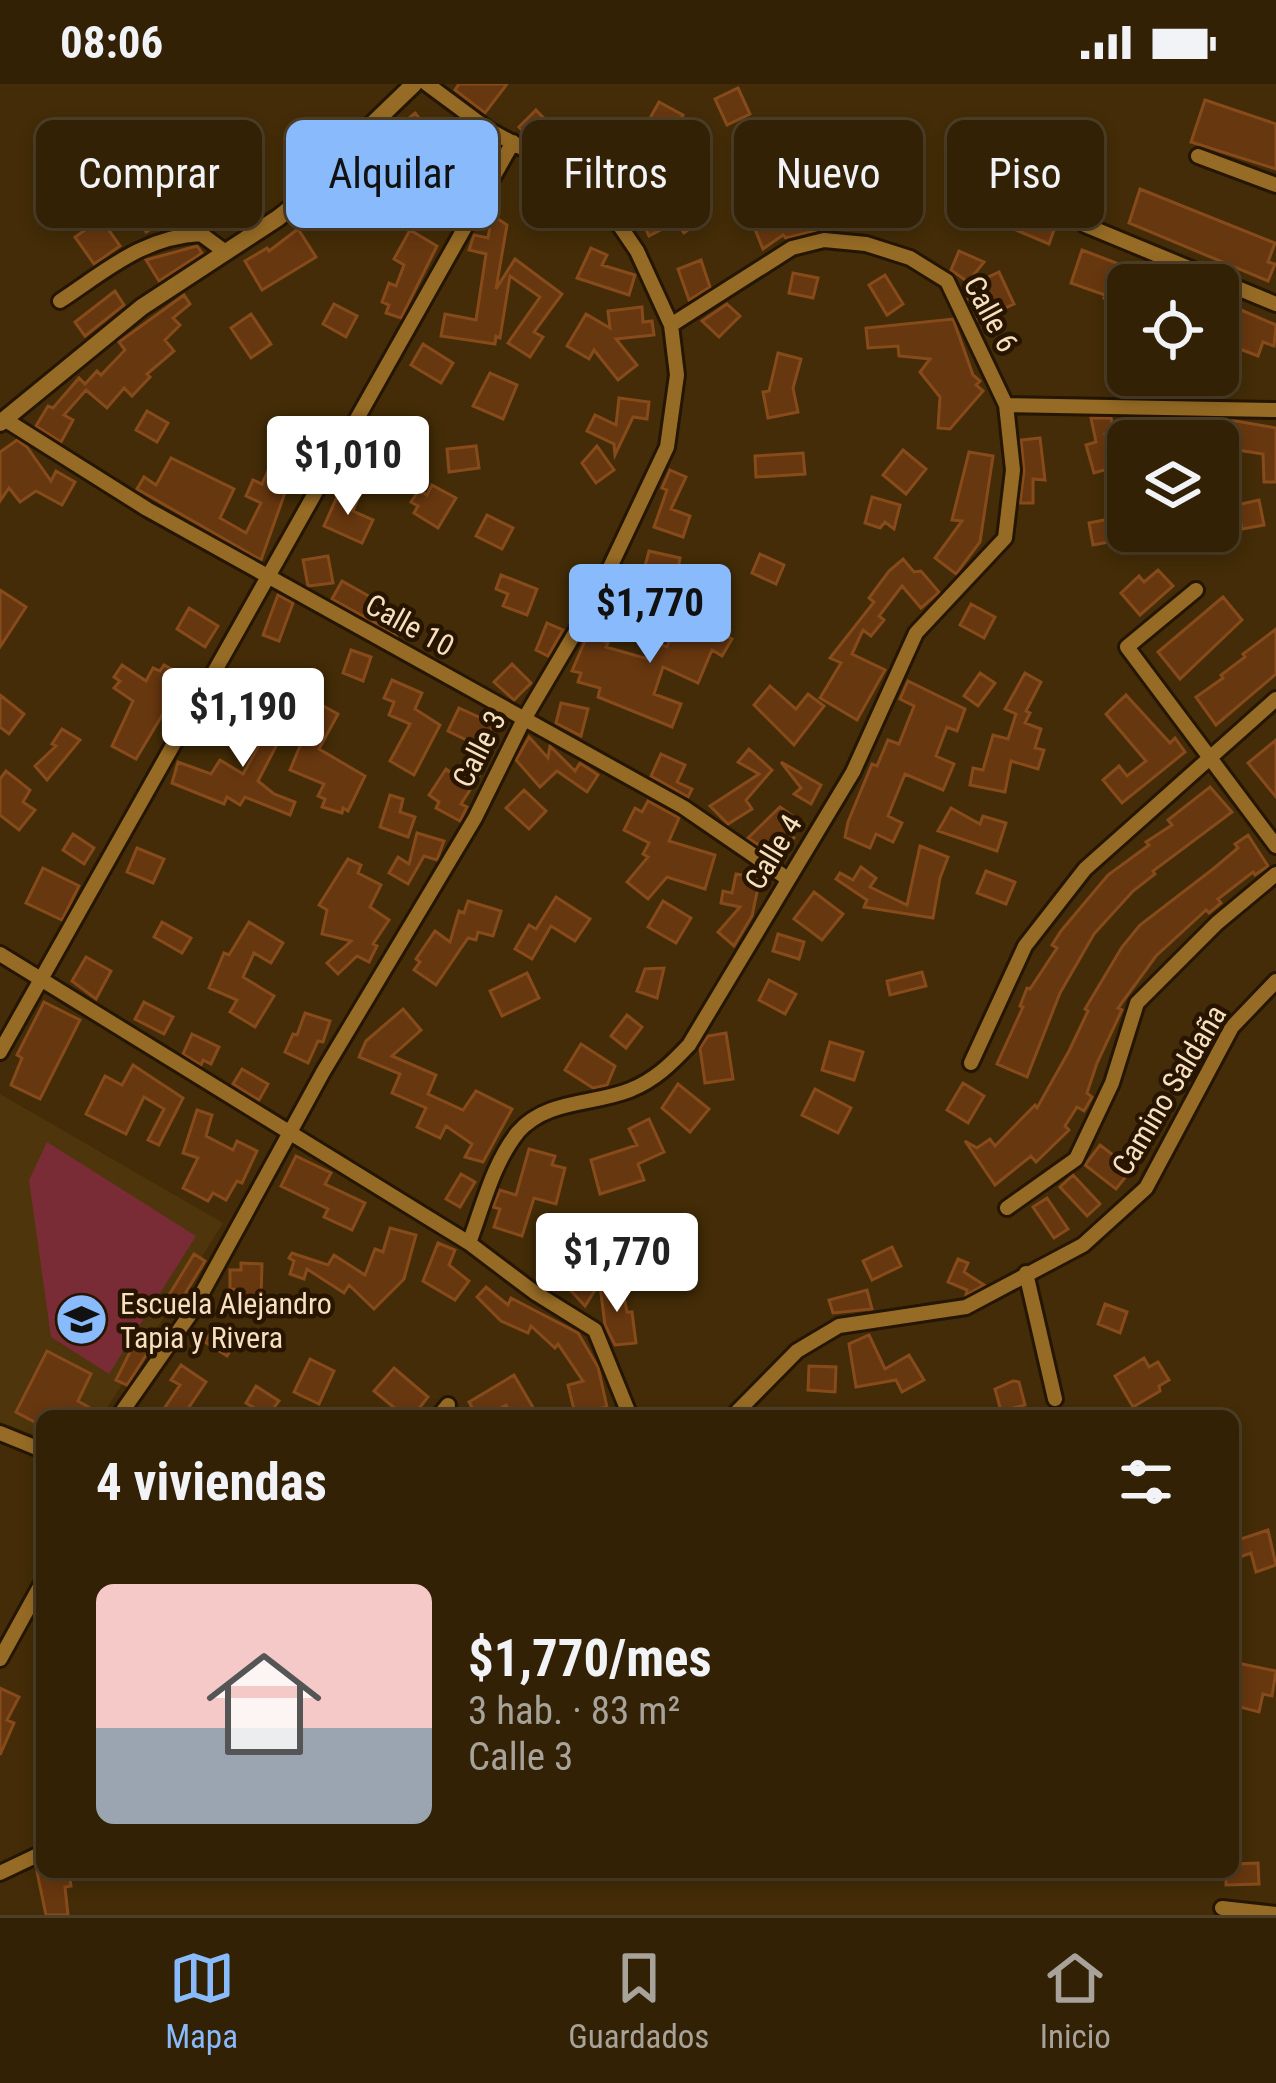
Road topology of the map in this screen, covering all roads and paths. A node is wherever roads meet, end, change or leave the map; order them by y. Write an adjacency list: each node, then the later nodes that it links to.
1 (415, 85): 2 (street, Calle 3); 6 (street)
2 (513, 142): 9 (street, Calle 3); 13 (street)
3 (1198, 156): 4 (street)
4 (1276, 185)
5 (1091, 228): 8 (street)
6 (224, 251): 7 (street); 12 (street)
7 (60, 302)
8 (1276, 304)
9 (671, 325): 10 (street, Calle 6); 16 (street, Calle 3)
10 (1006, 404): 11 (street); 20 (street, Calle 4)
11 (1276, 410)
12 (2, 421): 13 (street, Calle 10)
13 (268, 573): 16 (street, Calle 10); 22 (street)
14 (1196, 590): 17 (street)
15 (1276, 699): 17 (street)
16 (523, 721): 20 (street, Calle 10); 26 (street, Calle 3)
17 (1208, 755): 18 (street); 25 (street)
18 (1276, 846)
19 (1276, 874): 27 (street)
20 (788, 879): 28 (street, Calle 4)
21 (0, 954): 22 (street)
22 (41, 979): 24 (street); 26 (street)
23 (1276, 981): 29 (street, Camino Saldaña)
24 (0, 1052)
25 (971, 1063)
26 (290, 1132): 28 (street); 31 (street, Calle 3)
27 (1007, 1208)
28 (469, 1243): 32 (street)
29 (1026, 1274): 30 (street); 33 (street, Camino Saldaña)
30 (1054, 1399)
31 (123, 1410)
32 (628, 1410)
33 (739, 1410)
34 (0, 1432): 35 (street)
35 (36, 1447)
36 (36, 1594): 37 (street)
37 (0, 1659)
38 (36, 1856): 39 (street)
39 (0, 1874)
40 (1222, 1908): 41 (street)
41 (1276, 1914)

